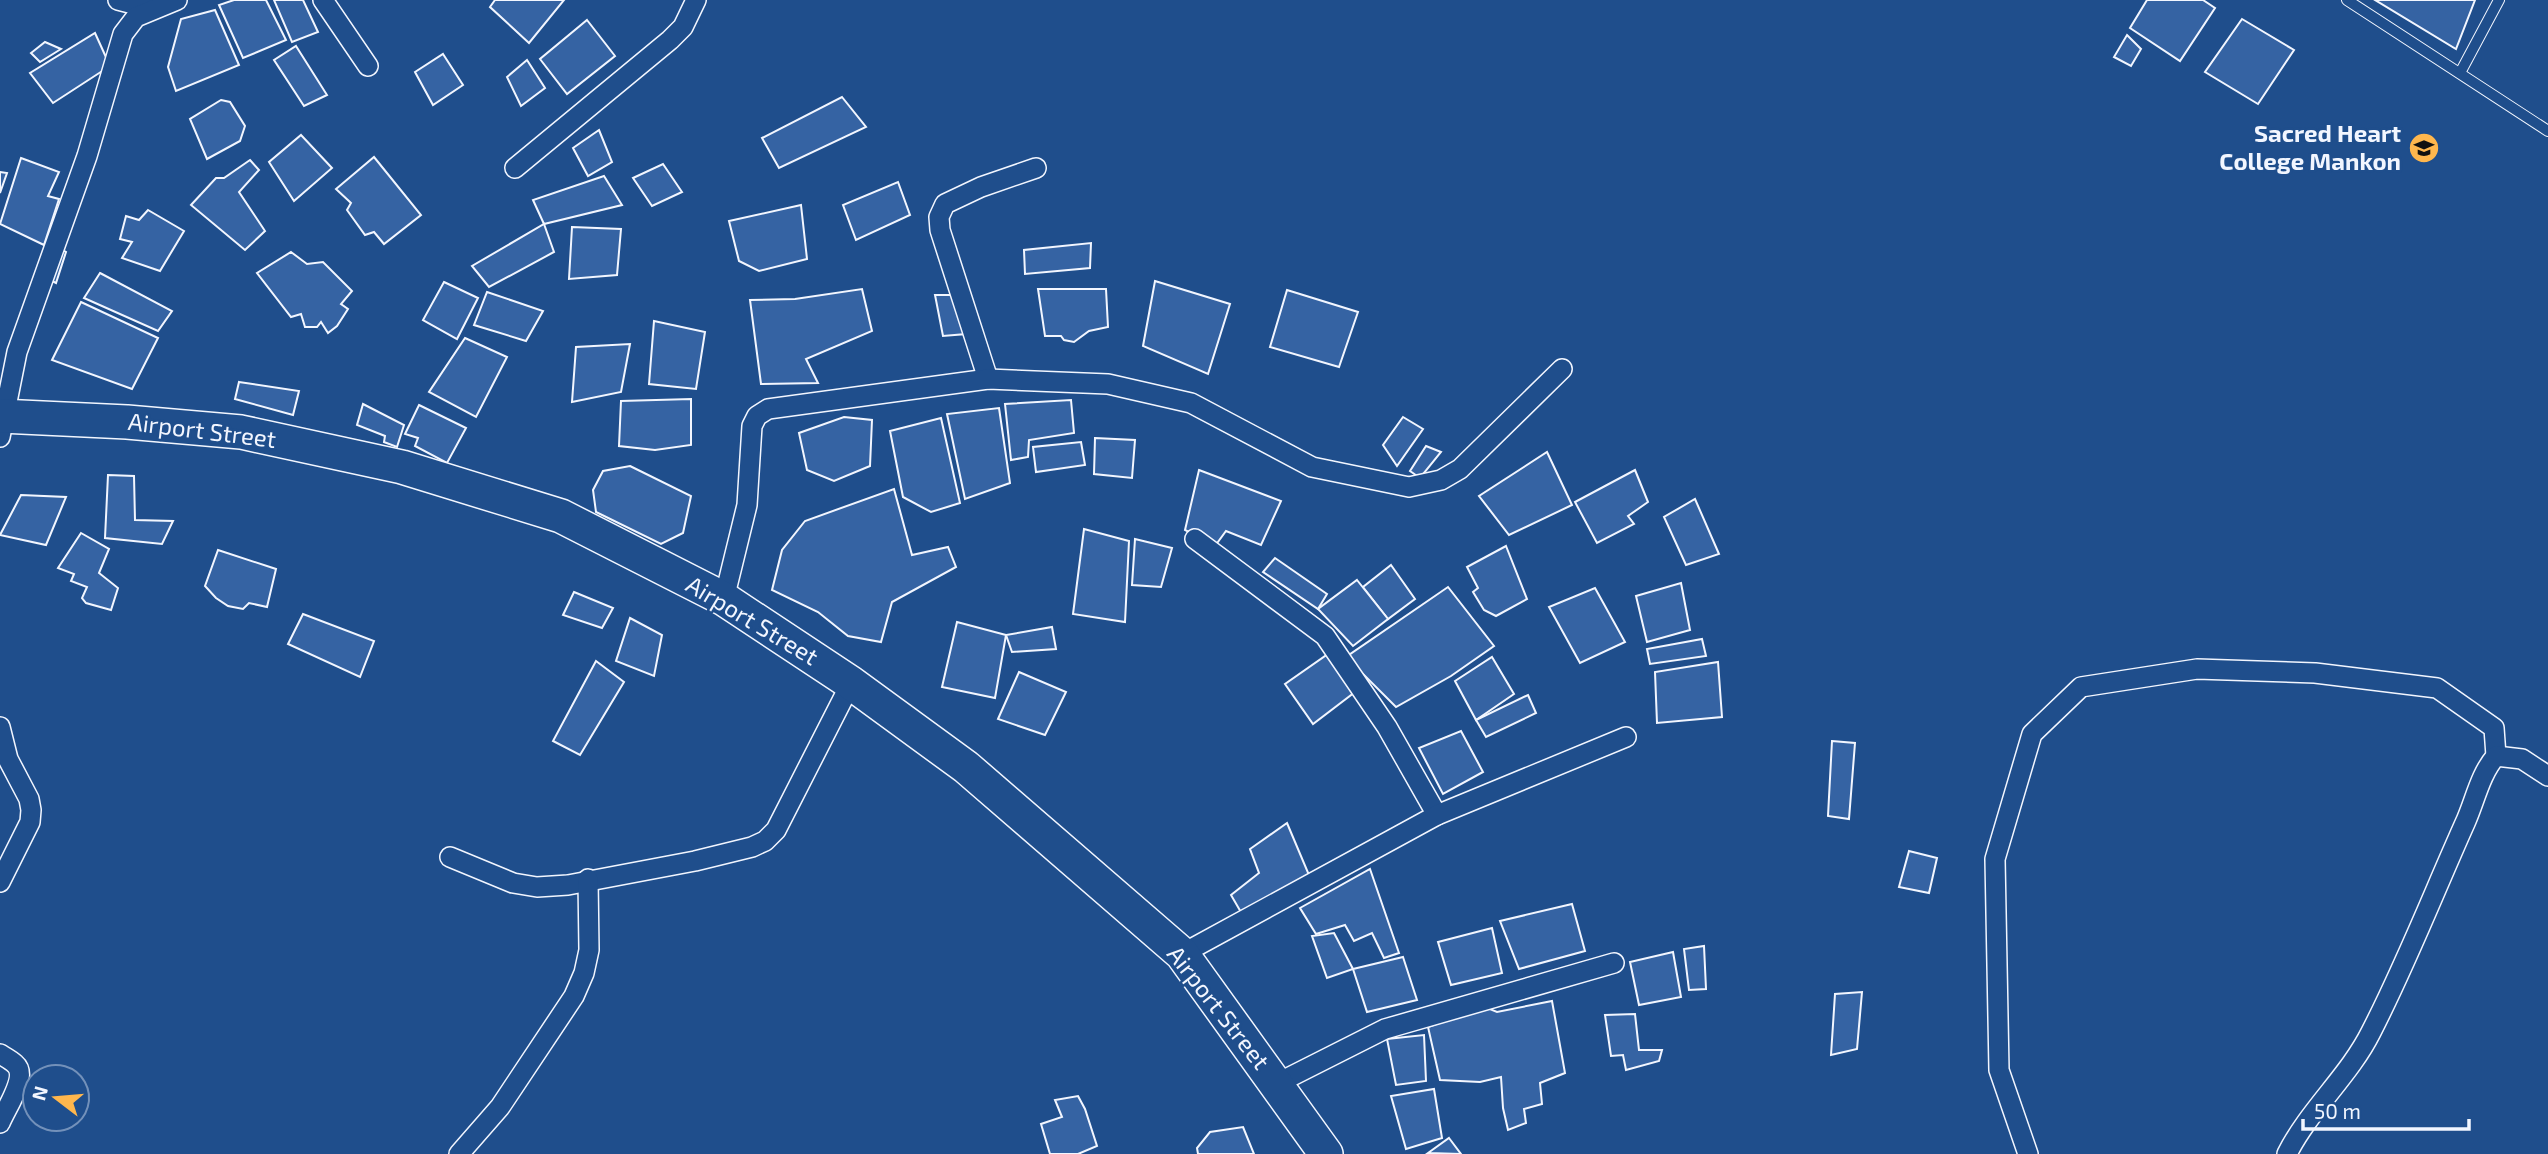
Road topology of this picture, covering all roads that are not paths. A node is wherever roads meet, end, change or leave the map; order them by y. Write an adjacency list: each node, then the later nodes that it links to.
1 (118, 0): 7 (street)
2 (177, 0): 7 (street)
3 (323, 0): 8 (street)
4 (696, 0): 11 (street)
5 (2347, 0): 9 (lane)
6 (2499, 0): 9 (lane)
7 (153, 9): 15 (street)
8 (368, 66)
9 (2460, 73): 10 (lane)
10 (2548, 131)
11 (515, 168)
12 (1036, 168): 14 (street)
13 (1562, 369): 14 (street)
14 (988, 379): 17 (street)
15 (1, 423): 17 (highway, Airport Street)
16 (1195, 539): 23 (street)
17 (724, 599): 18 (highway, Airport Street)
18 (851, 683): 25 (street); 27 (highway, Airport Street)
19 (0, 727): 26 (street)
20 (1626, 737): 23 (street)
21 (2496, 756): 22 (street); 34 (street); 35 (street)
22 (2548, 776)
23 (1437, 815): 27 (street)
24 (450, 857): 25 (street)
25 (588, 879): 32 (street)
26 (0, 882)
27 (1182, 954): 30 (highway, Airport Street)
28 (1614, 963): 30 (street)
29 (0, 1055): 31 (street)
30 (1276, 1084): 33 (highway, Airport Street)
31 (0, 1123)
32 (459, 1154)
33 (1326, 1154)
34 (2028, 1154)
35 (2287, 1154)

